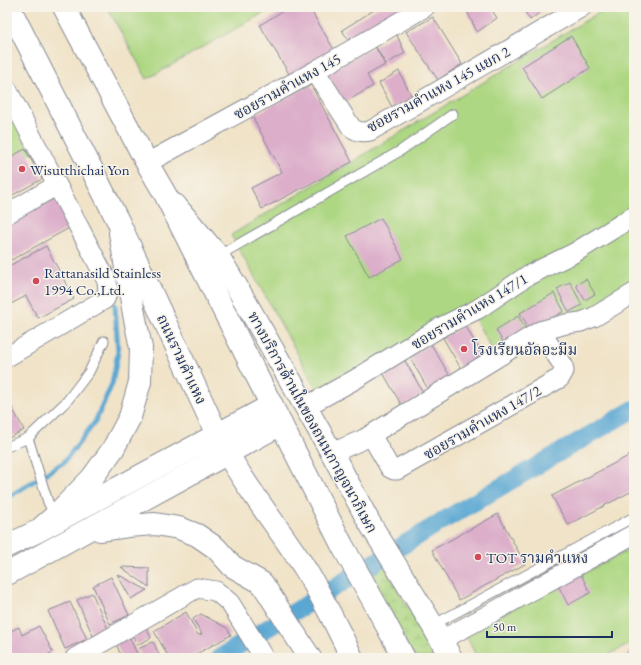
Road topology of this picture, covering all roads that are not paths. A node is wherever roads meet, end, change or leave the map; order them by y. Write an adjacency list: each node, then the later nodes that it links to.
1 (9, 7): 13 (main road, ถนนรามคำแหง)
2 (64, 7): 8 (main road)
3 (425, 7): 5 (street, ซอยรามคำแหง 145)
4 (582, 7): 5 (street, ซอยรามคำแหง 145 แยก 2)
5 (315, 71): 8 (street, ซอยรามคำแหง 145)
6 (7, 89): 9 (street)
7 (453, 114): 14 (lane)
8 (147, 163): 10 (main road)
9 (58, 185): 11 (street); 18 (street)
10 (165, 194): 14 (main road, ทางบริการด้านในของถนนกาญจนาภิเษก); 19 (main road)
11 (7, 214)
12 (634, 216): 20 (street, ซอยรามคำแหง 147/1)
13 (118, 223): 22 (main road, ถนนรามคำแหง); 28 (main road)
14 (218, 256): 20 (main road, ทางบริการด้านในของถนนกาญจนาภิเษก)
15 (634, 294): 16 (street)
16 (540, 331): 23 (street); 23 (street, ซอยรามคำแหง 147/2)
17 (104, 341): 24 (lane)
18 (7, 358)
19 (272, 405): 21 (main road); 22 (main road)
20 (305, 407): 26 (main road, ทางบริการด้านในของถนนกาญจนาภิเษก)
21 (281, 424): 27 (main road); 40 (main road)
22 (217, 434): 27 (main road, ถนนรามคำแหง); 30 (main road)
23 (371, 435): 26 (street)
24 (28, 438): 25 (lane); 28 (lane)
25 (7, 447)
26 (332, 453): 35 (main road, ทางบริการด้านในของถนนกาญจนาภิเษก)
27 (227, 454): 31 (main road); 39 (main road, ถนนรามคำแหง)
28 (55, 516): 30 (main road)
29 (634, 517): 35 (lane)
30 (38, 530): 33 (main road)
31 (83, 533): 34 (main road); 36 (main road)
32 (634, 534): 35 (street)
33 (7, 546)
34 (7, 574)
35 (442, 641)
36 (305, 651)
37 (75, 658): 38 (street)
38 (264, 658)
39 (352, 658)
40 (404, 658)

